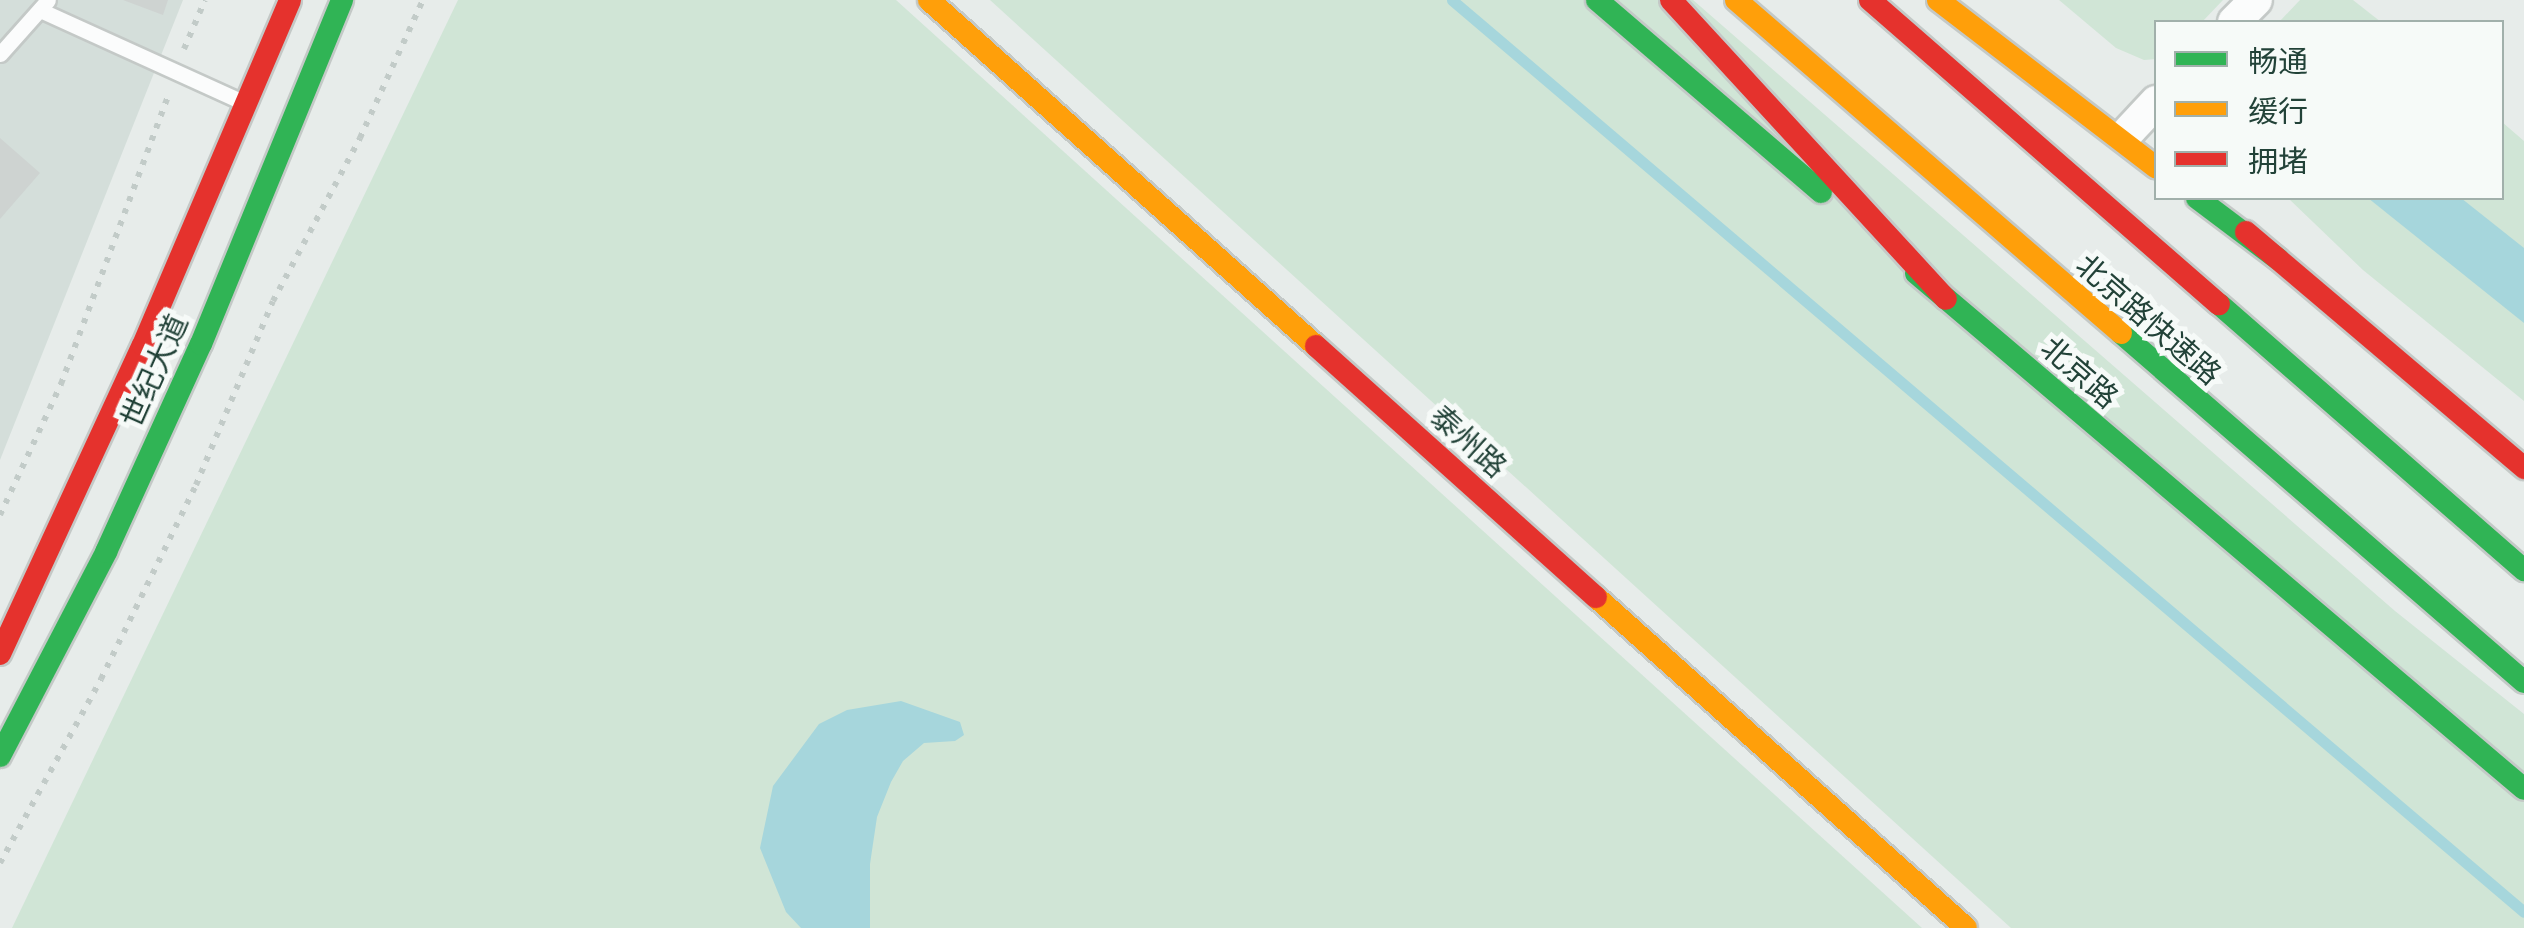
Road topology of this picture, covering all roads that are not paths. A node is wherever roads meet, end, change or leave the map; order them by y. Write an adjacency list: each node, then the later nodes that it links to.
1 (290, 0): 14 (main road, 世纪大道)
2 (342, 0): 27 (main road, 世纪大道)
3 (930, 0): 29 (main road, 泰州路)
4 (1596, 0): 22 (main road, 北京路)
5 (1671, 0): 22 (main road)
6 (1736, 0): 26 (main road, 北京路快速路)
7 (1870, 0): 24 (main road, 北京路快速路)
8 (1938, 0): 18 (main road)
9 (2256, 0): 12 (street)
10 (44, 5): 13 (lane); 14 (lane)
11 (1994, 13): 16 (main road)
12 (2236, 20)
13 (0, 54)
14 (246, 103): 25 (main road, 世纪大道)
15 (2154, 104): 16 (street)
16 (2129, 131): 17 (main road)
17 (2154, 152)
18 (2154, 164)
19 (2200, 200): 21 (main road)
20 (2208, 200): 21 (main road)
21 (2278, 260): 23 (main road)
22 (1946, 299): 28 (main road, 北京路)
23 (2524, 468)
24 (2524, 570)
25 (0, 654)
26 (2524, 682)
27 (0, 756)
28 (2524, 790)
29 (1966, 928)

